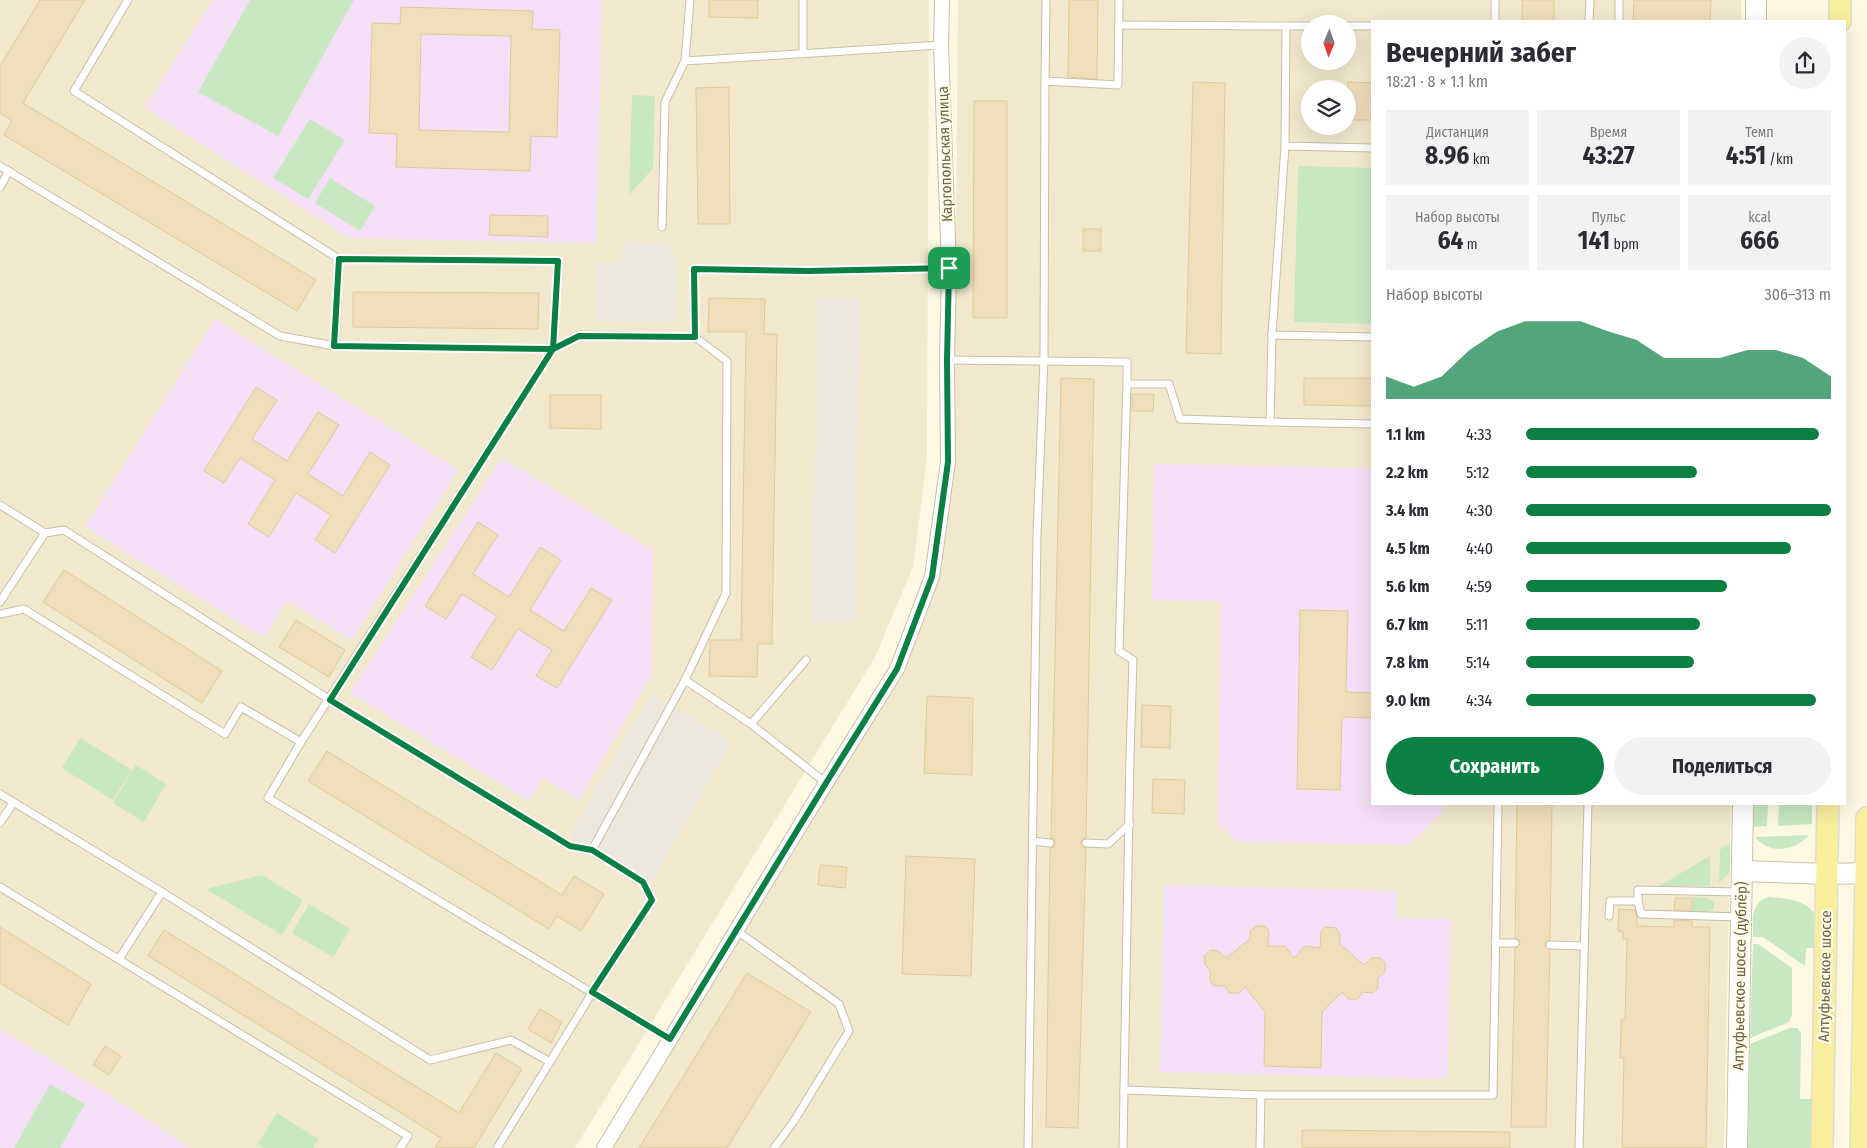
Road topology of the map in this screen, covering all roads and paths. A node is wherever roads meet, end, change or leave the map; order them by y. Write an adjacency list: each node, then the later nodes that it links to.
1 (128, 0): 32 (lane)
2 (690, 0): 24 (lane)
3 (803, 0): 23 (lane)
4 (942, 0): 22 (street, Каргопольская улица)
5 (1046, 0): 25 (lane)
6 (1119, 0): 17 (lane)
7 (1496, 0): 12 (lane)
8 (1590, 0): 13 (lane)
9 (1619, 0): 14 (lane)
10 (1756, 0): 15 (main road)
11 (1840, 0): 16 (main road)
12 (1495, 20)
13 (1589, 20)
14 (1619, 20)
15 (1756, 20)
16 (1840, 20)
17 (1119, 26): 18 (lane); 25 (lane)
18 (1286, 26): 19 (lane); 26 (lane)
19 (1301, 26)
20 (1356, 26): 21 (lane)
21 (1371, 26)
22 (941, 44): 23 (lane); 33 (street, Каргопольская улица)
23 (803, 53): 24 (lane)
24 (685, 61): 31 (lane)
25 (1045, 81): 40 (lane)
26 (1285, 146): 27 (lane); 34 (lane)
27 (1371, 148)
28 (0, 166): 29 (lane)
29 (9, 171): 30 (lane); 37 (lane)
30 (0, 187)
31 (662, 227)
32 (339, 259): 37 (lane); 38 (lane)
33 (949, 268): 35 (lane); 39 (street, Каргопольская улица)
34 (1272, 335): 36 (lane); 42 (lane)
35 (695, 337): 38 (lane); 49 (lane)
36 (1371, 337)
37 (334, 346): 38 (lane)
38 (553, 349): 50 (lane)
39 (947, 360): 40 (lane); 53 (street, Каргопольская улица)
40 (1044, 360): 41 (lane); 63 (lane)
41 (1127, 384): 42 (lane); 62 (lane)
42 (1270, 422): 43 (lane)
43 (1371, 424)
44 (0, 505): 45 (lane)
45 (45, 532): 46 (lane); 50 (lane)
46 (0, 602)
47 (0, 614): 52 (lane)
48 (806, 660): 51 (lane)
49 (685, 680): 51 (lane); 66 (lane)
50 (330, 700): 52 (lane); 66 (lane)
51 (752, 724): 53 (lane)
52 (301, 742): 82 (lane)
53 (826, 783): 76 (street, Каргопольская улица)
54 (0, 794): 55 (lane)
55 (13, 802): 61 (lane); 71 (lane)
56 (1498, 805): 77 (lane)
57 (1588, 805): 80 (lane)
58 (1743, 805): 67 (main road, Алтуфьевское шоссе (дублёр))
59 (1828, 805): 69 (main road, Алтуфьевское шоссе)
60 (1867, 818): 68 (main road)
61 (0, 823)
62 (1130, 824): 65 (lane); 85 (lane)
63 (1033, 841): 64 (lane); 91 (lane)
64 (1050, 842)
65 (1086, 843)
66 (592, 850): 82 (lane)
67 (1742, 871): 69 (main road); 72 (main road, Алтуфьевское шоссе (дублёр))
68 (1866, 873): 69 (main road); 97 (main road)
69 (1827, 874): 96 (main road, Алтуфьевское шоссе)
70 (0, 887): 81 (lane)
71 (162, 892): 81 (lane); 84 (lane)
72 (1742, 892): 73 (lane); 75 (main road, Алтуфьевское шоссе (дублёр))
73 (1638, 901): 74 (lane); 75 (lane)
74 (1609, 916)
75 (1742, 918): 95 (main road, Алтуфьевское шоссе (дублёр))
76 (737, 930): 83 (street, Каргопольская улица); 90 (lane)
77 (1495, 943): 78 (lane); 86 (lane)
78 (1515, 944)
79 (1550, 945): 80 (lane)
80 (1583, 946): 94 (lane)
81 (119, 960): 87 (lane)
82 (592, 992): 83 (lane); 84 (lane)
83 (670, 1039): 89 (street, Каргопольская улица)
84 (550, 1062): 88 (lane)
85 (1124, 1090): 86 (lane); 92 (lane)
86 (1261, 1095): 93 (lane)
87 (400, 1148)
88 (497, 1148)
89 (604, 1148)
90 (774, 1148)
91 (1028, 1148)
92 (1123, 1148)
93 (1260, 1148)
94 (1579, 1148)
95 (1737, 1148)
96 (1822, 1148)
97 (1862, 1148)

